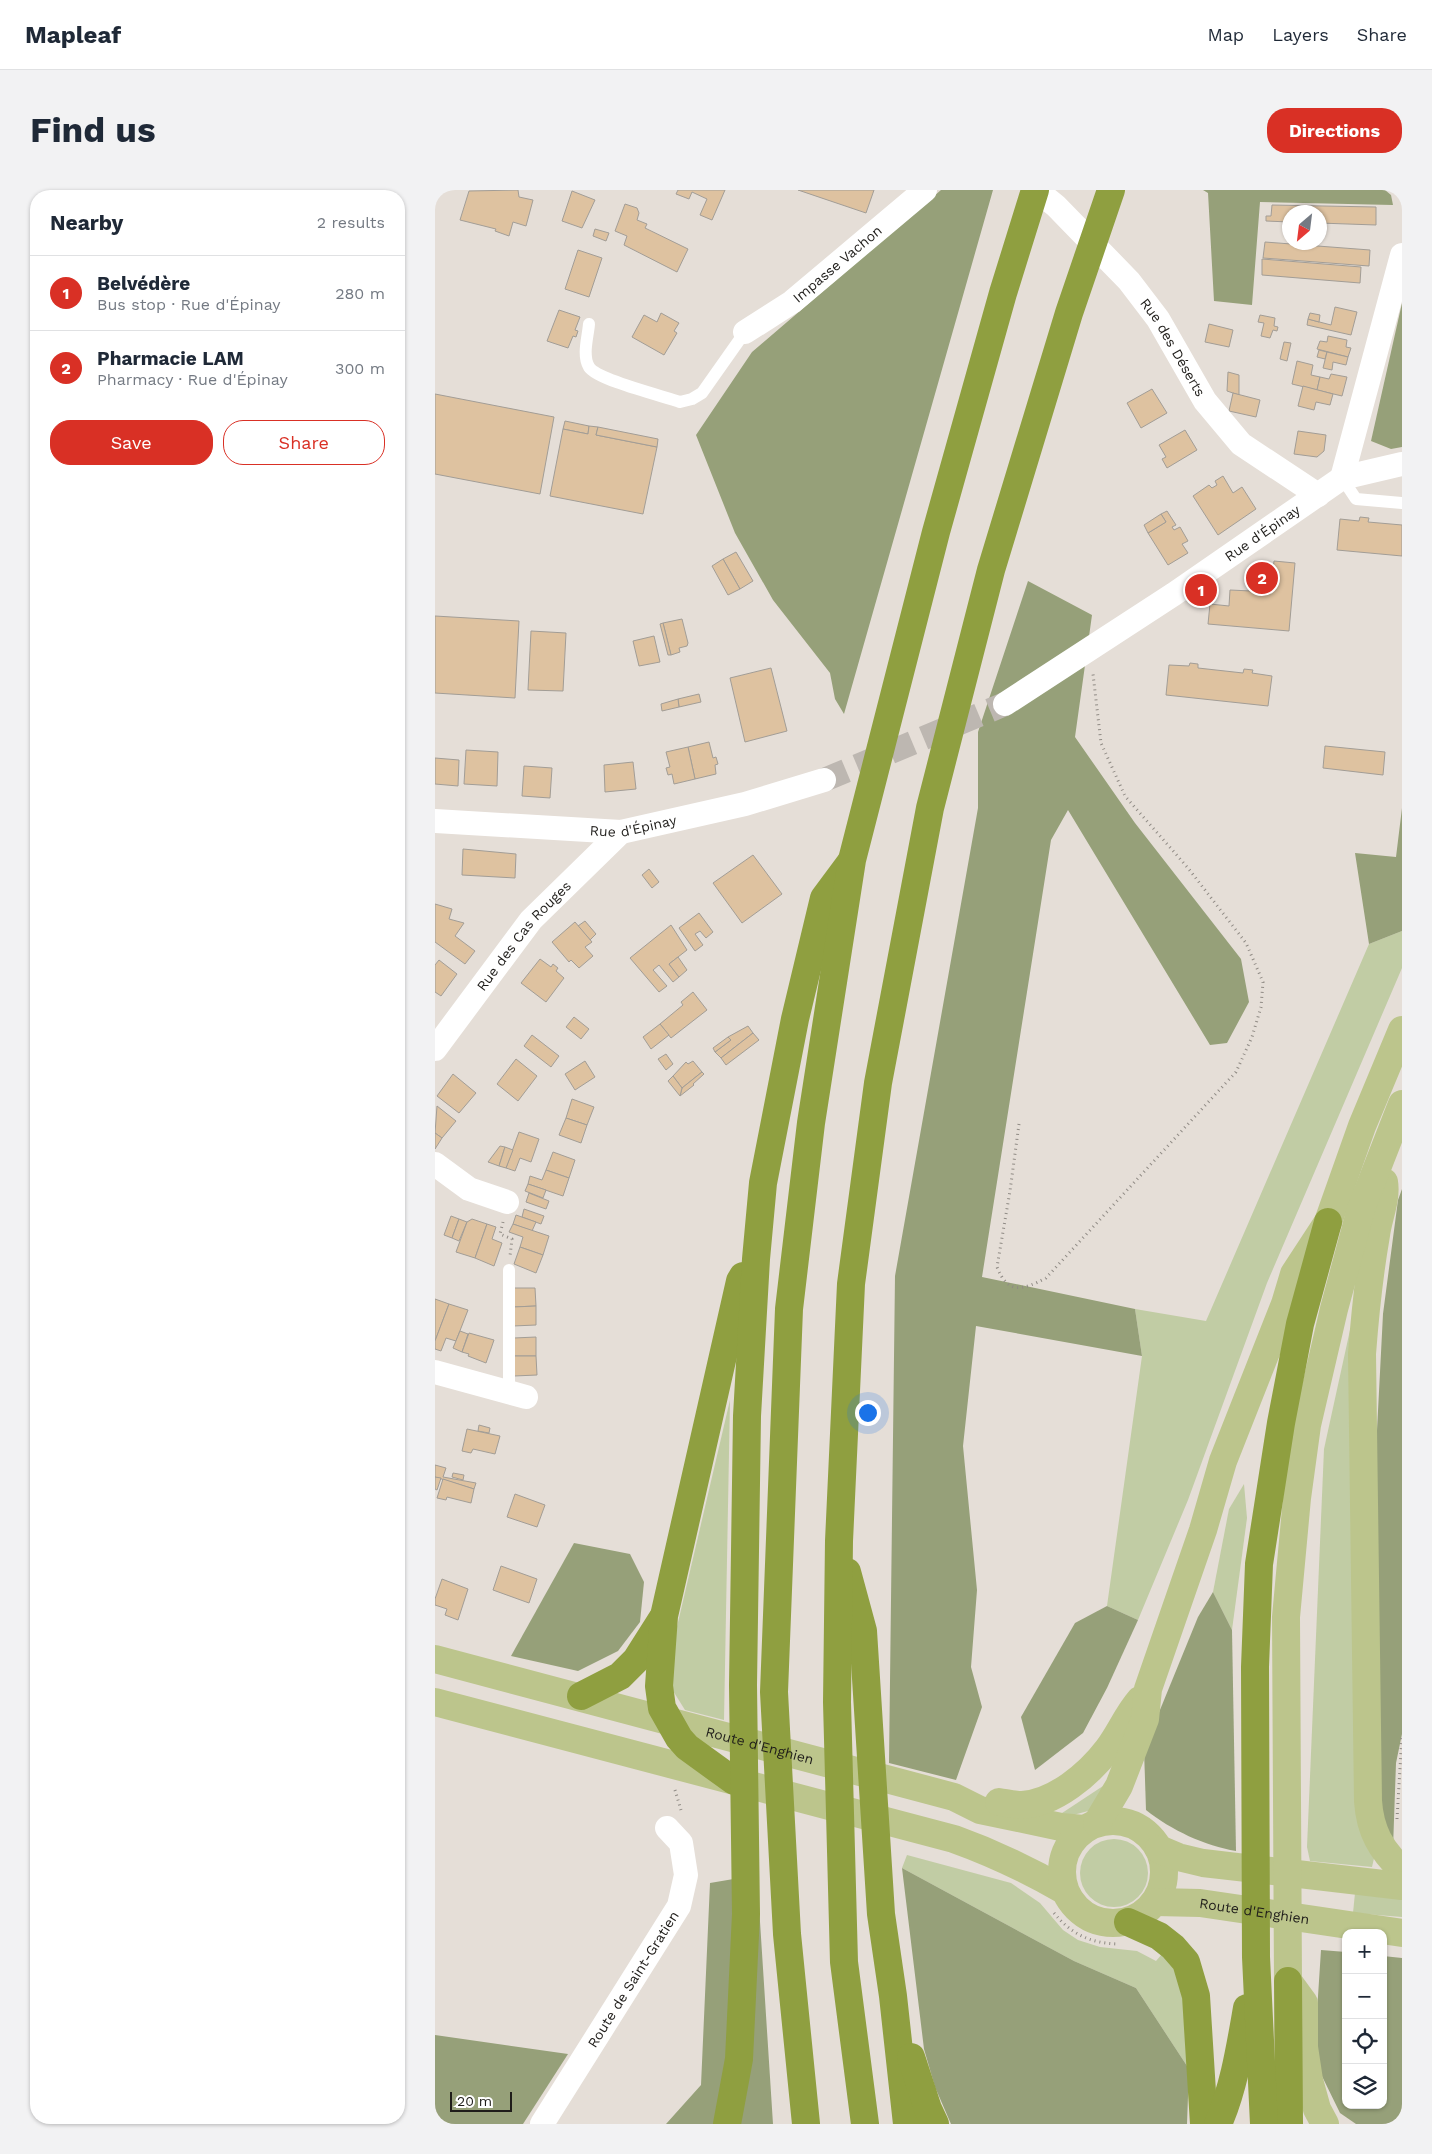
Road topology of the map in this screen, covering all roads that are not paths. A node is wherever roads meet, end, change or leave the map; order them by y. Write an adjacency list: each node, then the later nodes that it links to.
1 (925, 190): 6 (street, Impasse Vachon)
2 (1036, 190): 9 (street, Rue des Déserts); 15 (highway)
3 (1111, 190): 27 (highway)
4 (1402, 255): 8 (street)
5 (589, 324): 6 (lane)
6 (745, 332)
7 (1402, 464): 8 (street, Rue d'Épinay)
8 (1342, 478): 9 (street, Rue d'Épinay); 10 (lane)
9 (1318, 495): 11 (street, Rue d'Épinay)
10 (1402, 503)
11 (1005, 704)
12 (824, 780): 14 (street, Rue d'Épinay)
13 (435, 821): 14 (street, Rue d'Épinay)
14 (621, 832): 17 (street, Rue des Cas Rouges)
15 (852, 860): 23 (highway); 50 (highway)
16 (1402, 1030): 22 (main road)
17 (435, 1049)
18 (1402, 1104): 19 (main road)
19 (1380, 1159): 39 (main road); 46 (main road)
20 (435, 1164): 21 (street)
21 (507, 1202)
22 (1328, 1222): 30 (main road); 45 (highway)
23 (756, 1259): 28 (highway); 49 (highway)
24 (509, 1270): 26 (lane)
25 (435, 1372): 26 (street)
26 (517, 1395)
27 (839, 1541): 47 (highway); 51 (highway)
28 (664, 1616): 31 (highway); 33 (highway)
29 (435, 1659): 31 (main road, Route d'Enghien)
30 (1148, 1689): 35 (main road); 36 (main road)
31 (581, 1696): 33 (main road, Route d'Enghien)
32 (435, 1702): 33 (main road, Route d'Enghien)
33 (682, 1741): 34 (highway); 35 (main road, Route d'Enghien)
34 (733, 1781): 41 (main road)
35 (954, 1797): 36 (main road, Route d'Enghien)
36 (1091, 1826): 38 (main road); 41 (main road)
37 (667, 1828): 48 (street, Route de Saint-Gratien)
38 (1159, 1850): 40 (main road); 42 (main road)
39 (1402, 1870)
40 (1402, 1886)
41 (1065, 1891): 43 (main road)
42 (1155, 1902): 43 (main road); 44 (main road, Route d'Enghien)
43 (1128, 1922): 54 (highway)
44 (1402, 1934)
45 (1256, 1957): 55 (highway); 56 (highway)
46 (1287, 1981): 57 (highway); 58 (main road)
47 (893, 1996): 52 (highway); 53 (highway)
48 (542, 2124)
49 (727, 2124)
50 (806, 2124)
51 (865, 2124)
52 (907, 2124)
53 (935, 2124)
54 (1205, 2124)
55 (1218, 2124)
56 (1264, 2124)
57 (1289, 2124)
58 (1325, 2124)

